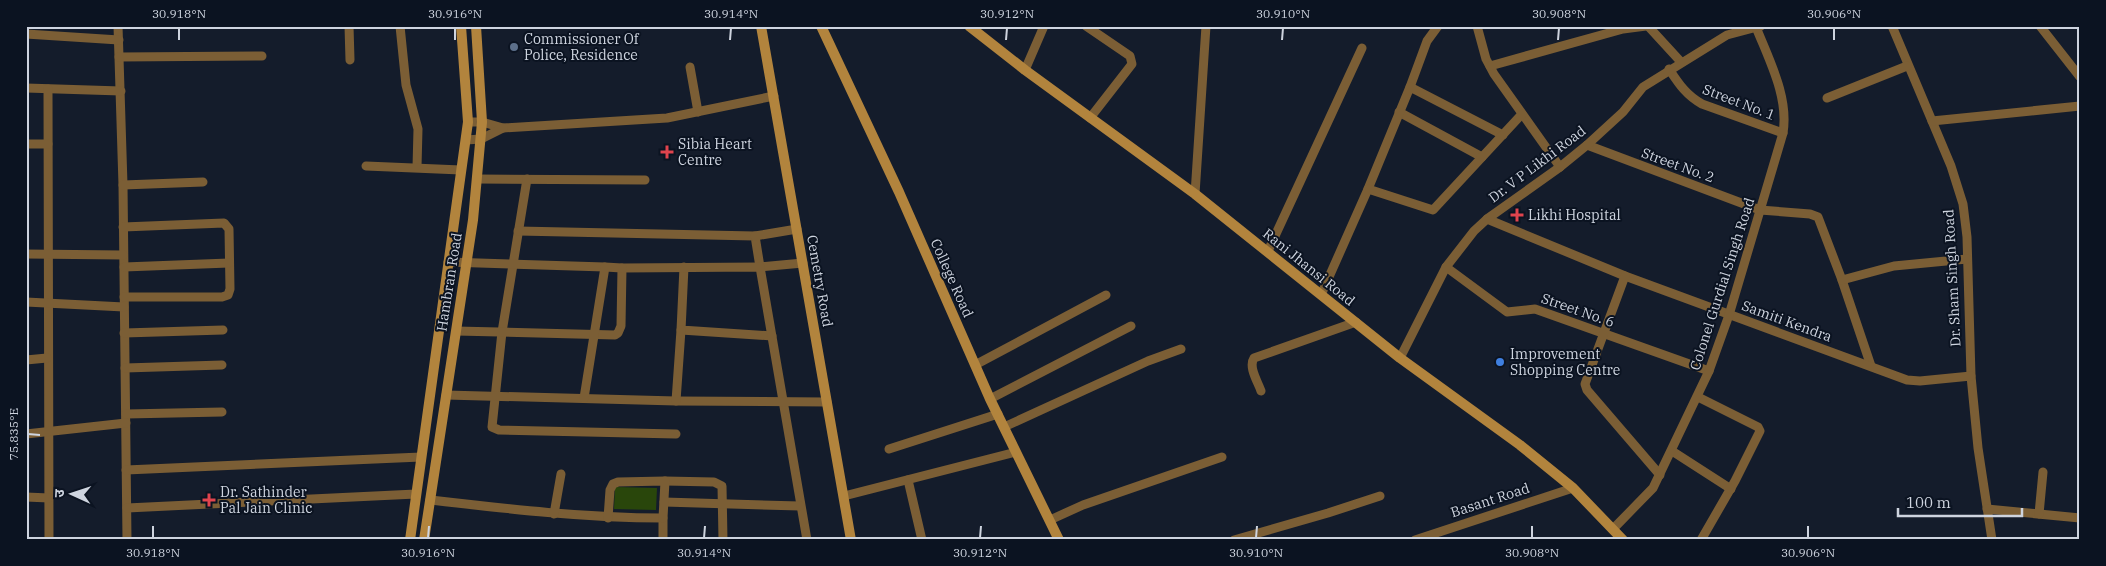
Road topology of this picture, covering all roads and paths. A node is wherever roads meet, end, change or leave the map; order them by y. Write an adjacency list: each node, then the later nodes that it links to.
1 (118, 26): 19 (street)
2 (349, 26): 23 (street)
3 (400, 26): 56 (street)
4 (461, 26): 43 (street, Hambran Road)
5 (476, 26): 44 (street, Hambran Road)
6 (762, 26): 35 (street, Cemetry Road)
7 (822, 26): 111 (street, College Road)
8 (969, 26): 29 (street, Rani Jhansi Road)
9 (1044, 26): 29 (street)
10 (1086, 26): 41 (street)
11 (1206, 26): 64 (street)
12 (1438, 26): 31 (street)
13 (1477, 26): 25 (street)
14 (1647, 26): 24 (street); 25 (street)
15 (1892, 26): 26 (street, Dr. Sham Singh Road)
16 (2040, 26): 30 (street)
17 (1759, 27): 24 (street, Dr. V P Likhi Road); 46 (street, Colonel Gurdial Singh Road)
18 (26, 34): 19 (street)
19 (119, 40): 22 (street)
20 (1362, 48): 71 (street)
21 (262, 56): 22 (street)
22 (120, 57): 34 (street)
23 (350, 60)
24 (1681, 62): 28 (street, Dr. V P Likhi Road)
25 (1490, 66): 40 (street)
26 (1907, 66): 36 (street); 42 (street, Dr. Sham Singh Road)
27 (690, 67): 38 (street)
28 (1669, 69): 46 (street, Street No. 1); 52 (street, Dr. V P Likhi Road)
29 (1026, 70): 41 (street, Rani Jhansi Road)
30 (2080, 77)
31 (1410, 87): 39 (street); 47 (street)
32 (26, 88): 33 (street)
33 (48, 89): 34 (street); 51 (street)
34 (121, 91): 62 (street)
35 (774, 96): 38 (street); 68 (street, Cemetry Road)
36 (1827, 98)
37 (2080, 106): 42 (street)
38 (698, 112): 45 (street)
39 (1399, 112): 53 (street); 63 (street)
40 (1522, 114): 47 (street); 55 (street)
41 (1090, 118): 64 (street, Rani Jhansi Road)
42 (1932, 121): 75 (street, Dr. Sham Singh Road)
43 (468, 122): 44 (street); 49 (street, Hambran Road)
44 (482, 122): 45 (street); 48 (street, Hambran Road)
45 (503, 128): 48 (street)
46 (1783, 133): 65 (street, Colonel Gurdial Singh Road)
47 (1503, 135): 53 (street)
48 (481, 139): 49 (street); 58 (street, Hambran Road)
49 (466, 140): 57 (street, Hambran Road)
50 (26, 144): 51 (street)
51 (48, 144): 73 (street)
52 (1587, 145): 55 (street, Dr. V P Likhi Road); 65 (street, Street No. 2)
53 (1482, 157): 63 (street)
54 (366, 166): 56 (street)
55 (1560, 167): 66 (street, Dr. V P Likhi Road)
56 (417, 168): 57 (street)
57 (461, 170): 76 (street, Hambran Road)
58 (477, 179): 59 (street); 78 (street, Hambran Road)
59 (527, 179): 60 (street); 69 (street)
60 (645, 180)
61 (203, 182): 62 (street)
62 (123, 184): 67 (street)
63 (1368, 188): 90 (street)
64 (1195, 194): 71 (street, Rani Jhansi Road)
65 (1760, 210): 88 (street, Street No. 2); 95 (street, Colonel Gurdial Singh Road)
66 (1488, 219): 84 (street, Dr. V P Likhi Road); 87 (street, Samiti Kendra)
67 (123, 227): 74 (street); 77 (street)
68 (797, 229): 70 (street); 79 (street, Cemetry Road)
69 (518, 231): 70 (street); 80 (street)
70 (755, 236): 83 (street)
71 (1268, 251): 90 (street, Rani Jhansi Road)
72 (26, 254): 73 (street)
73 (48, 255): 74 (street); 93 (street)
74 (123, 255): 81 (street)
75 (1967, 259): 88 (street); 115 (street, Dr. Sham Singh Road)
76 (448, 262): 78 (street); 136 (street, Hambran Road)
77 (229, 264): 81 (street); 91 (street)
78 (466, 264): 80 (street); 100 (street, Hambran Road)
79 (803, 264): 83 (street); 123 (street, Cemetry Road)
80 (513, 266): 82 (street); 101 (street)
81 (124, 267): 91 (street)
82 (604, 267): 85 (street); 103 (street)
83 (760, 267): 86 (street); 105 (street)
84 (1446, 267): 104 (street, Street No. 6); 108 (street, Dr. V P Likhi Road)
85 (622, 268): 86 (street); 103 (street)
86 (684, 268): 99 (street)
87 (1625, 276): 95 (street, Samiti Kendra); 104 (street)
88 (1842, 280): 112 (street)
89 (1106, 295): 111 (street)
90 (1321, 295): 96 (street, Rani Jhansi Road)
91 (124, 297): 94 (street)
92 (26, 302): 93 (street)
93 (48, 304): 94 (street); 107 (street)
94 (124, 307): 102 (street)
95 (1729, 315): 112 (street, Samiti Kendra); 114 (street, Colonel Gurdial Singh Road)
96 (1356, 322): 108 (street, Rani Jhansi Road); 116 (street)
97 (1130, 326): 121 (street)
98 (223, 330): 102 (street)
99 (681, 330): 105 (street); 122 (street)
100 (456, 331): 101 (street); 117 (street, Hambran Road)
101 (502, 332): 103 (street); 118 (street)
102 (124, 333): 113 (street)
103 (594, 334): 120 (street)
104 (1603, 334): 114 (street, Street No. 6); 140 (street)
105 (772, 336): 124 (street)
106 (1181, 349): 128 (street)
107 (47, 358): 109 (street); 129 (street)
108 (1400, 358): 143 (street, Rani Jhansi Road)
109 (26, 360)
110 (222, 365): 113 (street)
111 (975, 365): 121 (street, College Road)
112 (1871, 366): 115 (street, Samiti Kendra)
113 (125, 368): 127 (street)
114 (1710, 372): 119 (street, Colonel Gurdial Singh Road)
115 (1971, 376): 155 (street, Dr. Sham Singh Road)
116 (1261, 391)
117 (446, 395): 118 (street); 150 (street, Hambran Road)
118 (494, 396): 120 (street); 131 (street)
119 (1698, 397): 133 (street, Colonel Gurdial Singh Road); 144 (street)
120 (584, 398): 122 (street)
121 (990, 399): 126 (street, College Road)
122 (676, 401): 124 (street)
123 (827, 402): 124 (street); 146 (street, Cemetry Road)
124 (783, 403): 153 (street)
125 (222, 412): 127 (street)
126 (998, 414): 128 (street, College Road); 132 (street)
127 (126, 419): 129 (street); 137 (street)
128 (1004, 427): 134 (street, College Road)
129 (48, 431): 130 (street); 149 (street)
130 (26, 434)
131 (676, 434)
132 (889, 449)
133 (1672, 451): 140 (street, Colonel Gurdial Singh Road); 144 (street)
134 (1016, 452): 141 (street); 161 (street, College Road)
135 (1222, 457): 161 (street)
136 (420, 458): 137 (street); 145 (street, Hambran Road)
137 (126, 470): 154 (street)
138 (2043, 472): 157 (street)
139 (561, 474): 156 (street)
140 (1660, 475): 162 (street, Colonel Gurdial Singh Road)
141 (908, 480): 146 (street); 171 (street)
142 (665, 481): 151 (street); 152 (street); 158 (street)
143 (1572, 488): 162 (street, Rani Jhansi Road); 174 (street, Basant Road)
144 (1731, 489): 176 (street)
145 (416, 494): 154 (street); 165 (street, Hambran Road)
146 (844, 496): 170 (street, Cemetry Road)
147 (1380, 496): 173 (street)
148 (26, 497): 149 (street)
149 (49, 498): 163 (street)
150 (430, 500): 156 (street); 166 (street, Hambran Road)
151 (664, 502): 152 (street); 159 (street)
152 (723, 505): 153 (street); 168 (street)
153 (800, 506): 169 (street)
154 (127, 508): 164 (street)
155 (1987, 509): 157 (street); 177 (street, Dr. Sham Singh Road)
156 (554, 514): 158 (street)
157 (2039, 514): 160 (street)
158 (608, 518): 159 (street)
159 (663, 518): 167 (street)
160 (2080, 518)
161 (1050, 520): 172 (street, College Road)
162 (1613, 529): 175 (street, Rani Jhansi Road)
163 (49, 540)
164 (127, 540)
165 (410, 540)
166 (424, 540)
167 (663, 540)
168 (723, 540)
169 (807, 540)
170 (851, 540)
171 (922, 540)
172 (1059, 540)
173 (1234, 540)
174 (1415, 540)
175 (1623, 540)
176 (1701, 540)
177 (1992, 540)

